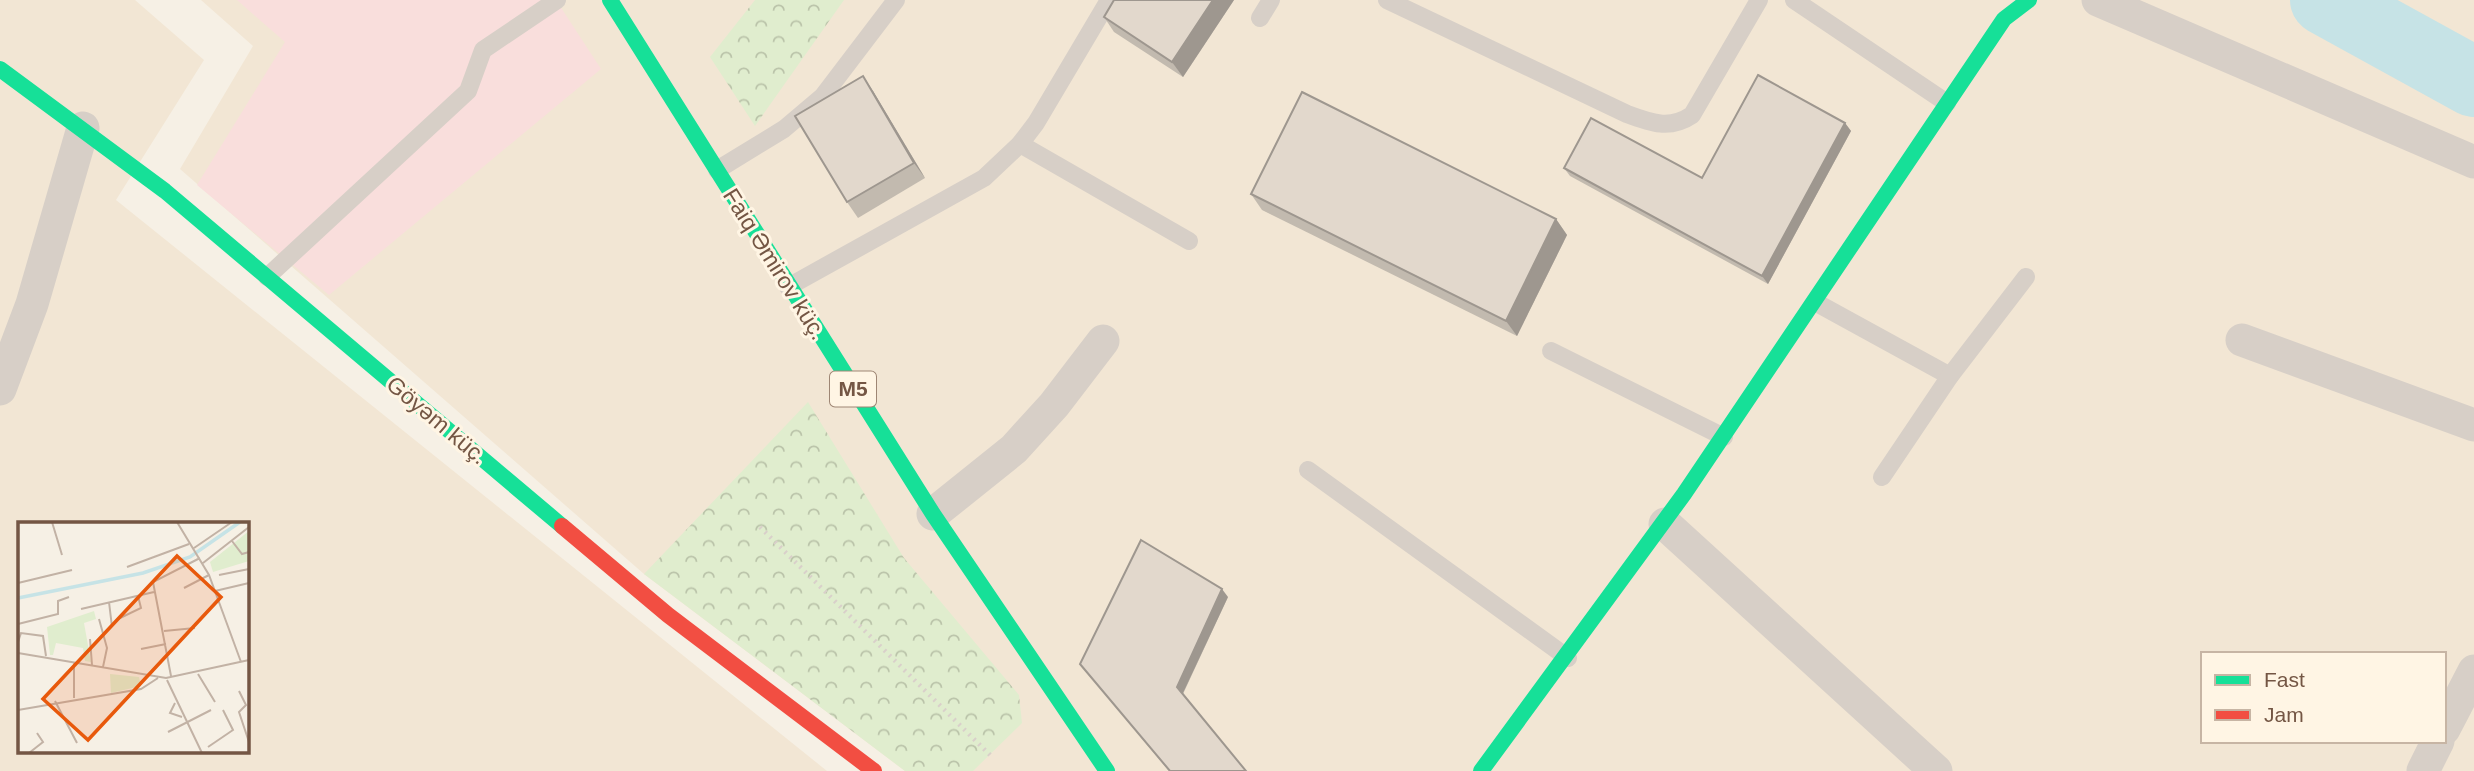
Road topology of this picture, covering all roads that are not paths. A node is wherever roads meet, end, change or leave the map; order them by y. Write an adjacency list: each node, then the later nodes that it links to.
1 (557, 0): 20 (lane)
2 (610, 0): 17 (main road, Faiq Əmirov küç. / M5)
3 (896, 0): 17 (lane)
4 (1109, 0): 15 (lane)
5 (1271, 0): 11 (lane)
6 (1387, 0): 7 (lane)
7 (1759, 0)
8 (1794, 0): 13 (lane)
9 (2029, 0): 13 (main road)
10 (2098, 0): 16 (street)
11 (1260, 18)
12 (0, 69): 14 (main road, Göyəm küç.)
13 (1947, 103): 22 (main road)
14 (83, 128): 20 (main road, Göyəm küç.); 27 (street)
15 (1020, 144): 18 (lane); 21 (lane)
16 (2474, 162)
17 (717, 170): 21 (main road, Faiq Əmirov küç. / M5)
18 (1189, 242)
19 (2026, 276): 26 (lane)
20 (267, 277): 38 (main road, Göyəm küç.)
21 (788, 287): 32 (main road, Faiq Əmirov küç. / M5)
22 (1815, 302): 26 (lane); 29 (main road)
23 (2242, 340): 28 (street)
24 (1103, 341): 32 (street)
25 (1551, 351): 29 (lane)
26 (1950, 376): 31 (lane)
27 (0, 389)
28 (2474, 425)
29 (1724, 437): 33 (main road)
30 (1308, 470): 34 (lane)
31 (1882, 477)
32 (933, 514): 39 (main road, Faiq Əmirov küç. / M5)
33 (1665, 524): 34 (main road); 41 (street)
34 (1568, 659): 40 (main road)
35 (2474, 671): 36 (street)
36 (2446, 725)
37 (2437, 743): 42 (street)
38 (874, 771)
39 (1107, 771)
40 (1481, 771)
41 (1936, 771)
42 (2423, 771)

